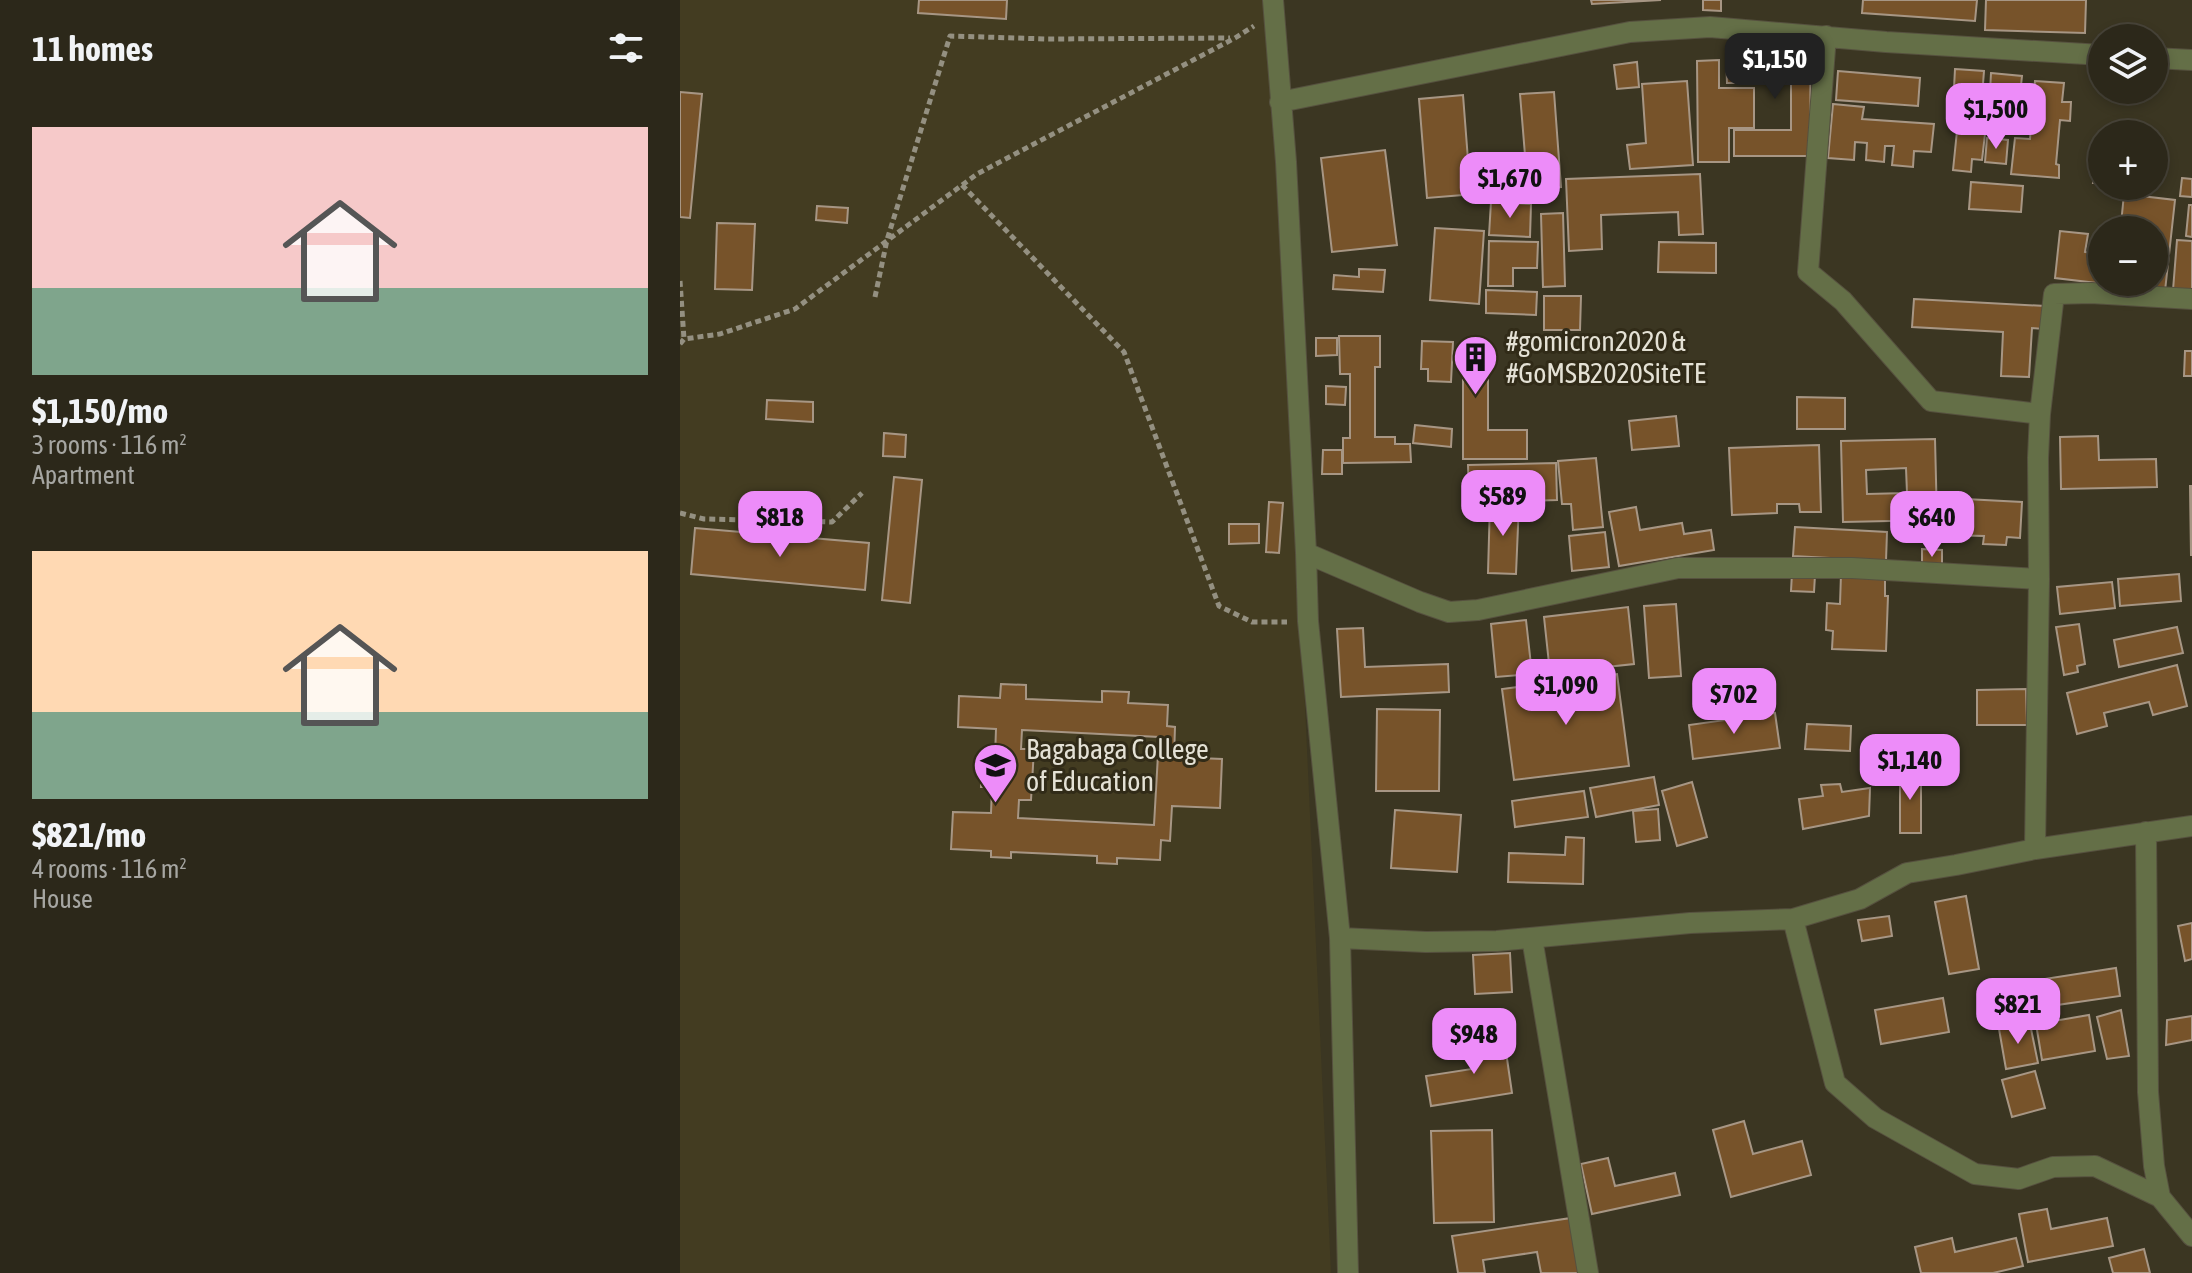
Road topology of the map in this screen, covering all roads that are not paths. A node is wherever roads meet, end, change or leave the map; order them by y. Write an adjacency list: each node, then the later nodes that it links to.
1 (1274, 7): 6 (street)
2 (1826, 36): 3 (street); 6 (street); 8 (street)
3 (2088, 54)
4 (2168, 59): 5 (street)
5 (2192, 60)
6 (1280, 102): 9 (street)
7 (2192, 299): 8 (street)
8 (2040, 414): 10 (street)
9 (1306, 553): 10 (street); 15 (street)
10 (2039, 579): 13 (street)
11 (2192, 826): 12 (street)
12 (2146, 832): 13 (street); 17 (street)
13 (2035, 849): 14 (street)
14 (1793, 919): 16 (street); 17 (street)
15 (1340, 938): 16 (street); 19 (street)
16 (1532, 938): 20 (street)
17 (2160, 1197): 18 (street)
18 (2192, 1236)
19 (1348, 1273)
20 (1588, 1273)

